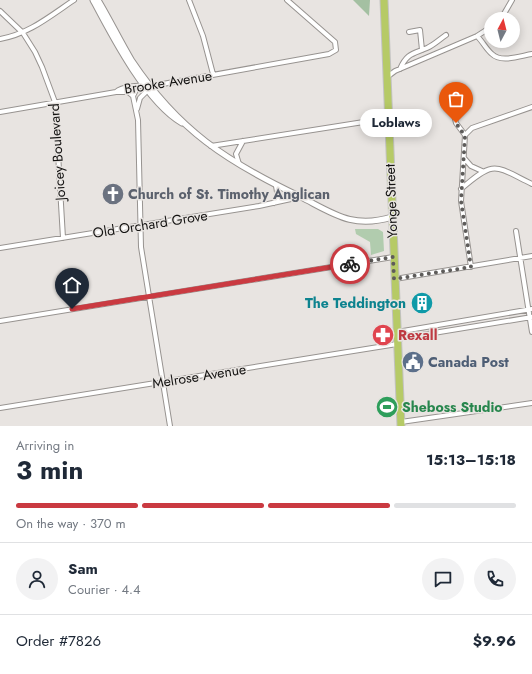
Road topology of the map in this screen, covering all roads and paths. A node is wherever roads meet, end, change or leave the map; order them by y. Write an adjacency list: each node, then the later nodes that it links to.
1 (74, 0): 12 (street)
2 (93, 0): 22 (street)
3 (98, 0): 22 (street)
4 (189, 0): 19 (street)
5 (287, 0): 19 (street, Brooke Avenue)
6 (384, 0): 20 (main road, Yonge Street)
7 (512, 0): 9 (street)
8 (0, 11): 12 (street, Joicey Boulevard)
9 (505, 12)
10 (409, 32): 16 (street)
11 (484, 32): 14 (street)
12 (23, 33): 15 (street); 26 (street, Joicey Boulevard)
13 (446, 35): 16 (street)
14 (477, 36): 17 (street); 18 (street)
15 (0, 39)
16 (422, 50): 18 (street)
17 (532, 54)
18 (400, 69): 20 (street)
19 (213, 74): 22 (street, Brooke Avenue)
20 (386, 77): 30 (main road, Yonge Street)
21 (138, 86): 22 (street, Brooke Avenue); 23 (street, Brooke Avenue); 24 (street)
22 (148, 86): 28 (street); 33 (street)
23 (116, 92): 24 (street); 26 (street, Brooke Avenue)
24 (133, 96): 28 (street)
25 (450, 98): 31 (street)
26 (55, 102): 29 (street, Brooke Avenue); 45 (street, Joicey Boulevard)
27 (532, 107): 31 (street)
28 (137, 109): 43 (street)
29 (0, 112)
30 (389, 118): 32 (street); 42 (main road, Yonge Street)
31 (465, 136): 34 (street)
32 (242, 141): 33 (street); 35 (street)
33 (210, 146): 35 (street)
34 (464, 158): 36 (street); 39 (street)
35 (240, 166): 38 (street)
36 (482, 171): 37 (street); 39 (street)
37 (532, 184)
38 (276, 186): 40 (street); 41 (street)
39 (461, 188): 50 (street)
40 (300, 197): 41 (street, Old Orchard Grove); 42 (street)
41 (274, 203): 43 (street, Old Orchard Grove)
42 (392, 217): 48 (main road, Yonge Street)
43 (140, 225): 45 (street, Old Orchard Grove); 52 (street)
44 (516, 231): 49 (street)
45 (63, 238): 46 (street, Old Orchard Grove)
46 (0, 248)
47 (532, 256): 49 (street)
48 (393, 257): 51 (main road, Yonge Street); 52 (street)
49 (520, 258): 50 (street); 53 (street)
50 (471, 267): 51 (street)
51 (394, 279): 57 (main road, Yonge Street)
52 (149, 296): 55 (street); 58 (street)
53 (530, 310): 54 (street); 57 (street)
54 (531, 317): 56 (street); 57 (street)
55 (0, 321)
56 (532, 332)
57 (397, 339): 58 (street, Melrose Avenue); 61 (main road, Yonge Street)
58 (163, 381): 60 (street, Melrose Avenue); 62 (street)
59 (532, 403): 61 (street)
60 (0, 408)
61 (401, 424)
62 (170, 426)

